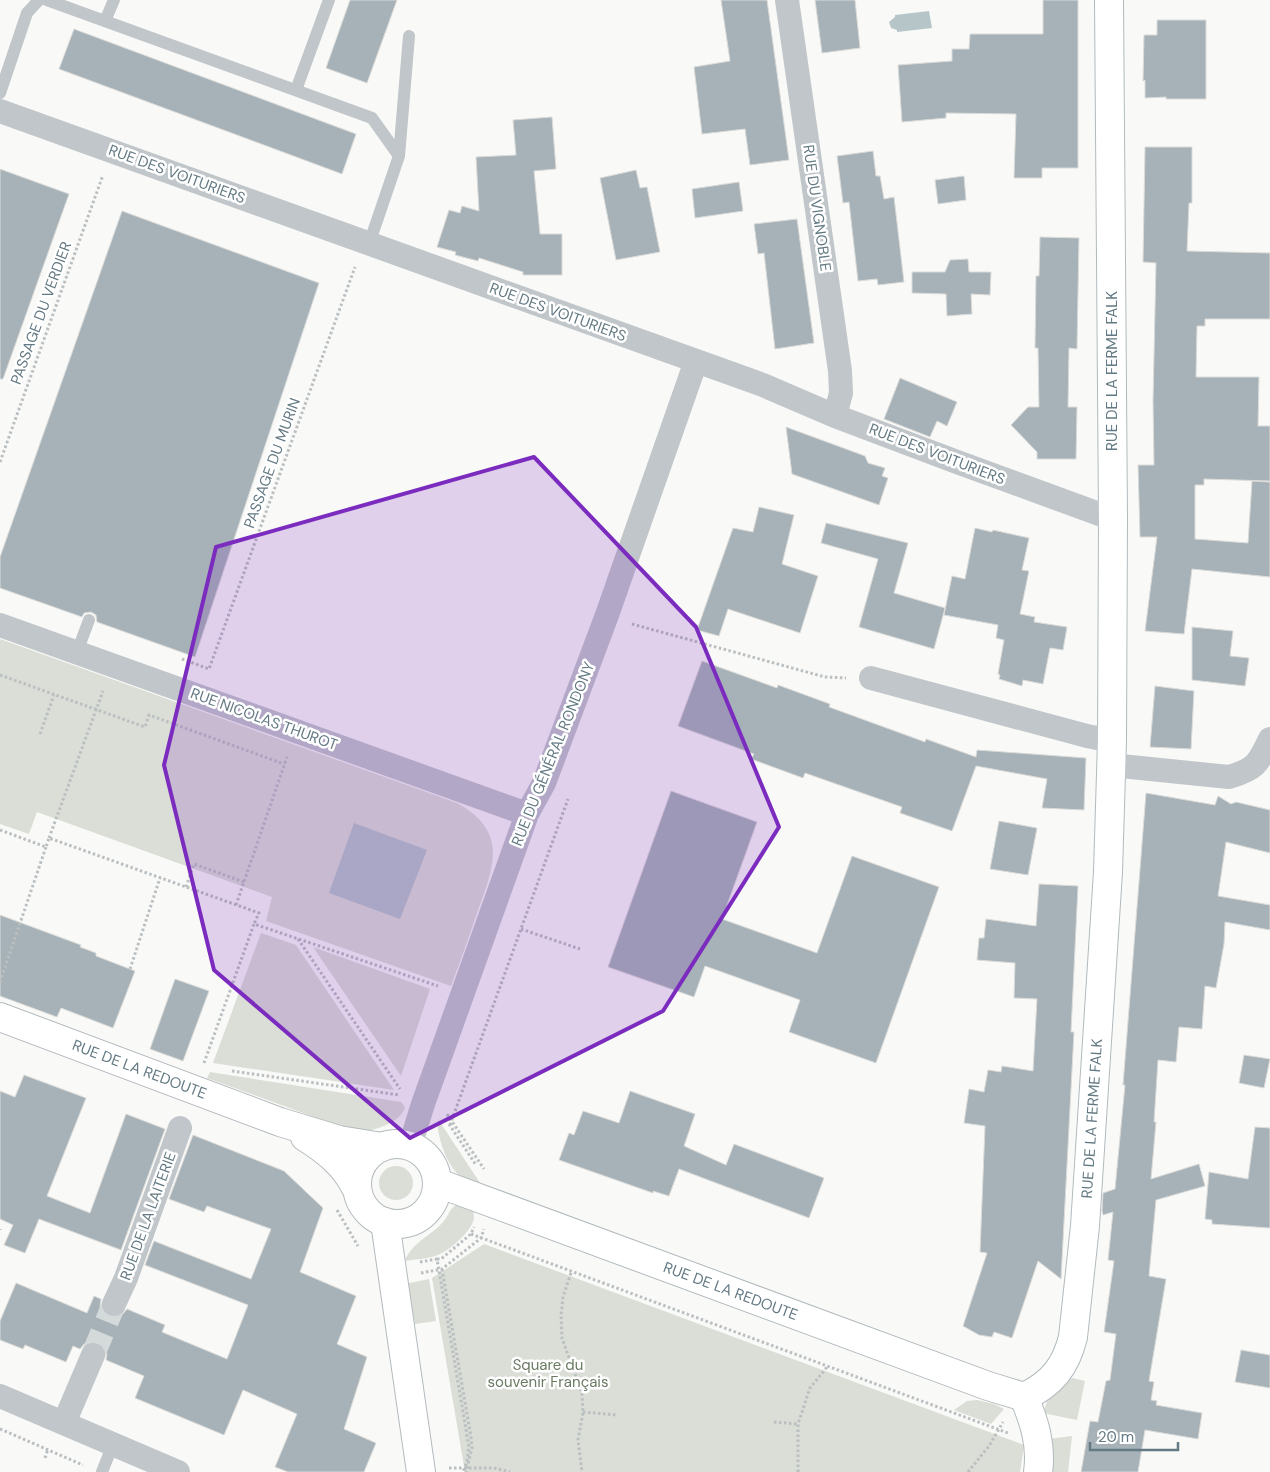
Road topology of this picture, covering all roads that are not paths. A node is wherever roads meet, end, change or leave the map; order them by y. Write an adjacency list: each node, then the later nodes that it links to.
1 (39, 0): 10 (lane)
2 (47, 0): 7 (lane)
3 (114, 0): 7 (lane)
4 (328, 0): 9 (lane)
5 (787, 0): 15 (street, RUE DU VIGNOBLE)
6 (1109, 0): 16 (street, RUE DE LA FERME FALK)
7 (105, 21): 9 (lane)
8 (409, 36): 12 (lane)
9 (296, 90): 12 (lane)
10 (0, 92)
11 (0, 111): 13 (street, RUE DES VOITURIERS)
12 (399, 156): 13 (lane)
13 (369, 244): 14 (street, RUE DES VOITURIERS)
14 (696, 361): 15 (street, RUE DES VOITURIERS); 23 (street, RUE DU GÉNÉRAL RONDONY)
15 (835, 416): 16 (street, RUE DES VOITURIERS)
16 (1113, 519): 22 (street, RUE DE LA FERME FALK)
17 (89, 620): 19 (lane)
18 (0, 625): 19 (street, RUE NICOLAS THUROT)
19 (77, 652): 23 (street, RUE NICOLAS THUROT)
20 (871, 678): 22 (street)
21 (1270, 739): 22 (street)
22 (1112, 753): 35 (street, RUE DE LA FERME FALK)
23 (527, 814): 27 (street, RUE DU GÉNÉRAL RONDONY)
24 (0, 1017): 25 (street, RUE DE LA REDOUTE)
25 (280, 1122): 28 (street, RUE DE LA REDOUTE); 30 (street, RUE DE LA REDOUTE)
26 (180, 1128): 32 (street, RUE DE LA LAITERIE)
27 (410, 1146): 28 (street); 29 (street)
28 (382, 1147): 30 (street)
29 (438, 1183): 31 (street); 35 (street, RUE DE LA REDOUTE)
30 (356, 1188): 31 (street)
31 (384, 1222): 40 (street)
32 (114, 1304)
33 (93, 1354): 36 (street)
34 (0, 1396): 36 (street)
35 (1015, 1405): 41 (street)
36 (64, 1423): 37 (street)
37 (113, 1444): 38 (lane); 39 (street)
38 (96, 1470)
39 (178, 1472)
40 (421, 1472)
41 (1038, 1472)

